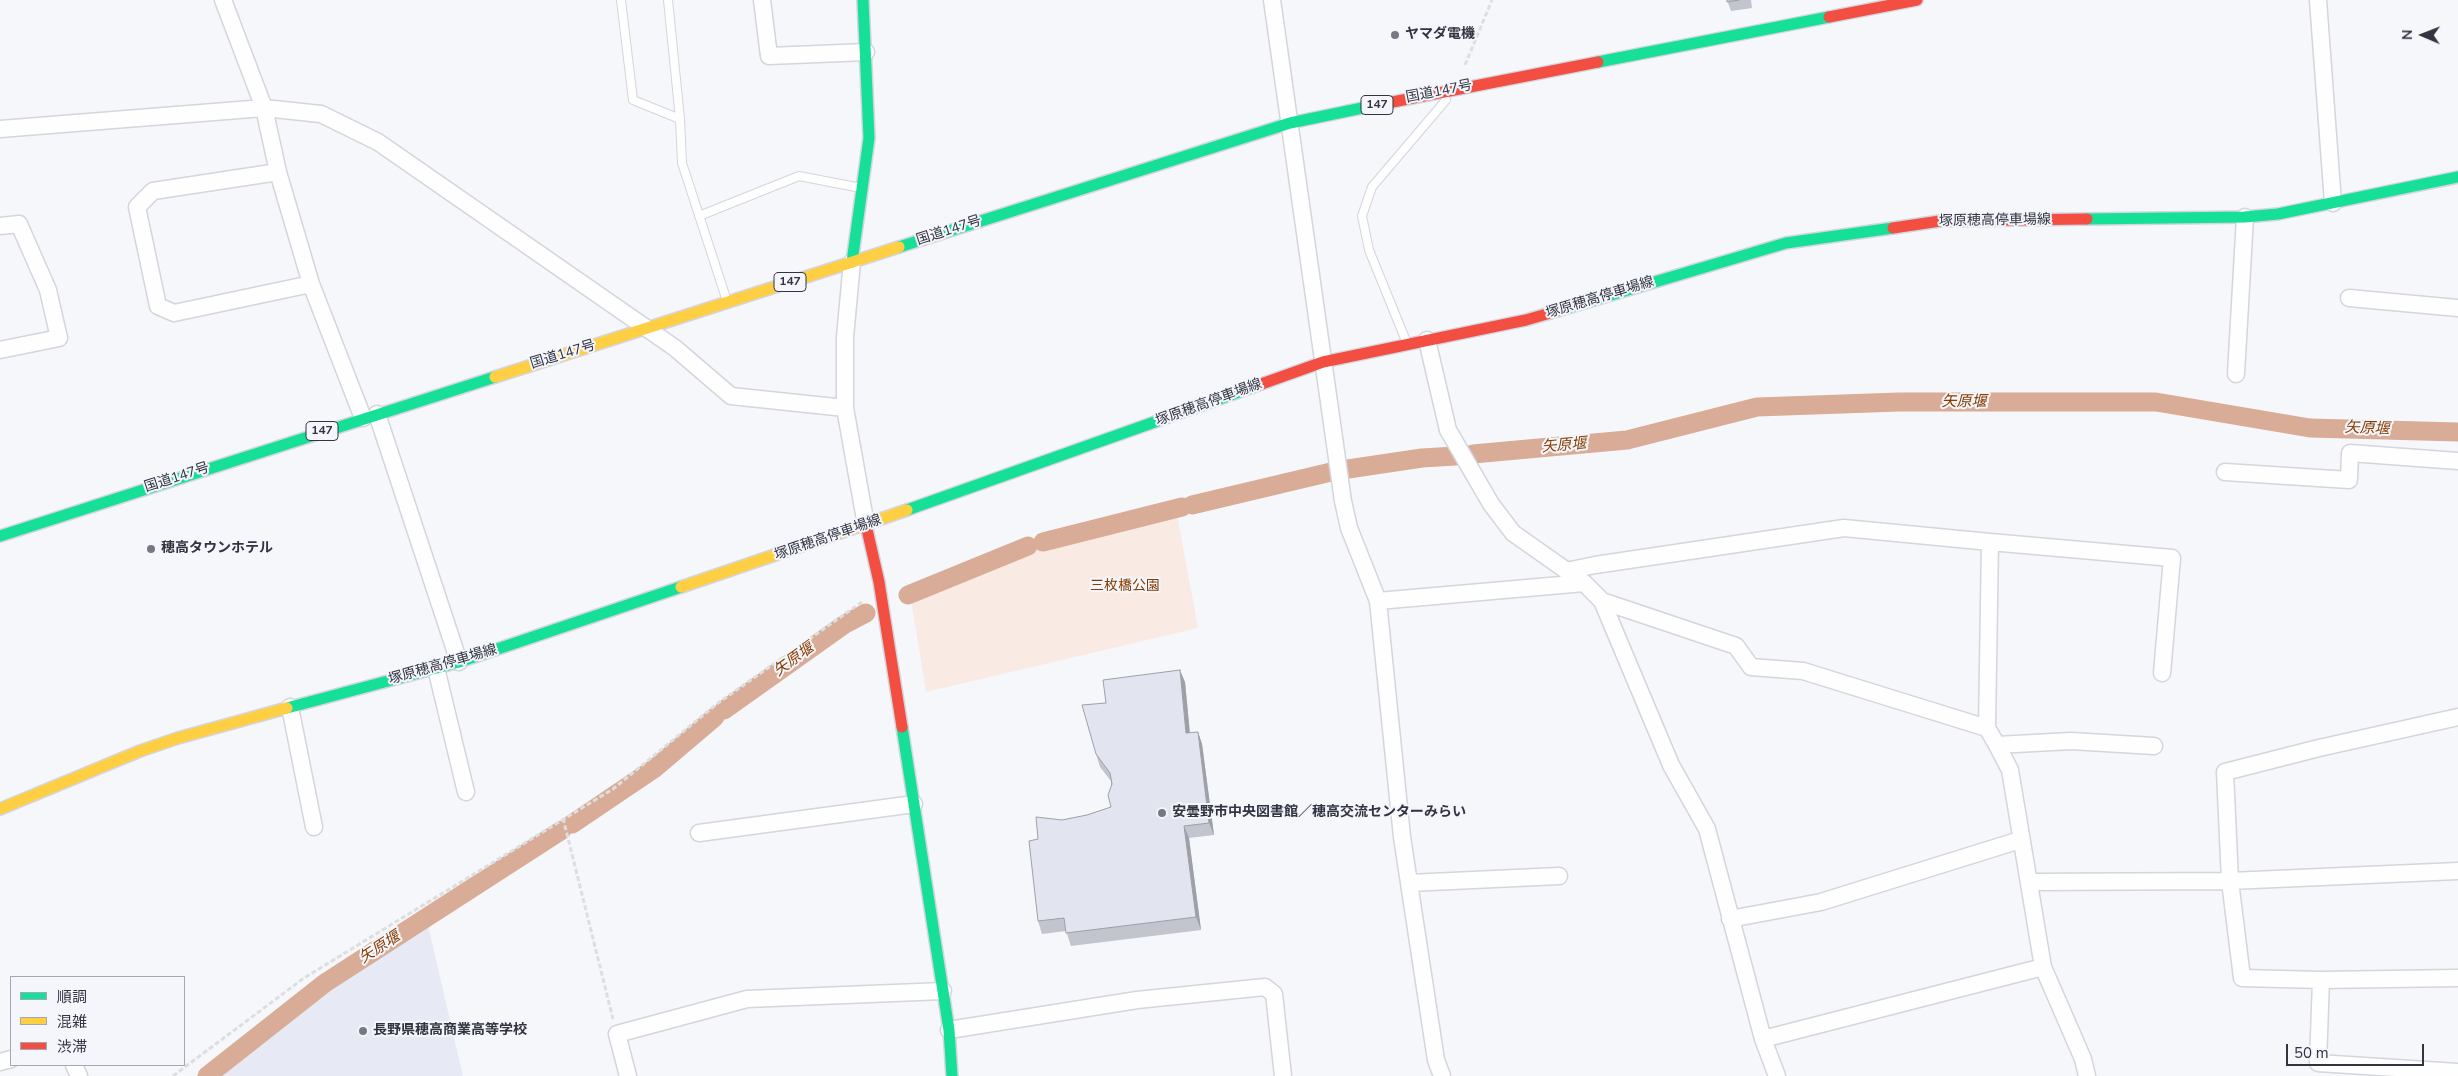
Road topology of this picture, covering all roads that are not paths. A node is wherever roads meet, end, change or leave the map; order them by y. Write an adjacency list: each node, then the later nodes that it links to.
1 (222, 0): 11 (street)
2 (621, 0): 12 (lane)
3 (668, 0): 12 (lane)
4 (762, 0): 9 (street)
5 (864, 0): 9 (main road)
6 (1272, 0): 13 (street)
7 (1916, 0): 10 (main road, 国道147号 / 147)
8 (2318, 0): 18 (street)
9 (866, 52): 17 (main road)
10 (1456, 89): 13 (main road, 国道147号 / 147); 29 (lane)
11 (264, 108): 14 (street); 15 (street); 27 (street)
12 (680, 119): 19 (lane)
13 (1290, 123): 22 (main road, 国道147号 / 147); 31 (street)
14 (0, 129)
15 (278, 172): 23 (street); 23 (street)
16 (2458, 176): 18 (main road, 塚原穂高停車場線)
17 (862, 188): 19 (lane); 22 (main road)
18 (2333, 203): 20 (main road, 塚原穂高停車場線)
19 (699, 216): 25 (lane)
20 (2245, 217): 28 (main road, 塚原穂高停車場線); 32 (street)
21 (0, 226): 30 (street)
22 (852, 262): 25 (main road, 国道147号 / 147); 33 (street)
23 (312, 284): 34 (street)
24 (2349, 298): 26 (street)
25 (728, 302): 27 (main road, 国道147号 / 147)
26 (2458, 308)
27 (646, 329): 33 (street); 34 (main road, 国道147号 / 147)
28 (1427, 340): 29 (main road, 塚原穂高停車場線); 40 (street)
29 (1408, 344): 31 (main road, 塚原穂高停車場線)
30 (0, 350)
31 (1323, 362): 37 (main road, 塚原穂高停車場線); 42 (street)
32 (2236, 374)
33 (845, 408): 37 (street)
34 (370, 416): 38 (main road, 国道147号 / 147); 44 (street)
35 (2458, 462): 36 (street)
36 (2224, 472)
37 (866, 525): 44 (main road, 塚原穂高停車場線); 53 (main road)
38 (0, 536)
39 (1990, 542): 40 (street); 46 (street); 49 (street)
40 (1566, 571): 41 (street)
41 (1584, 584): 42 (street); 43 (street)
42 (1378, 601): 62 (street)
43 (1602, 601): 49 (street); 63 (street)
44 (459, 662): 45 (main road, 塚原穂高停車場線)
45 (436, 668): 47 (main road, 塚原穂高停車場線); 52 (street)
46 (2162, 673)
47 (290, 708): 54 (main road, 塚原穂高停車場線); 55 (street)
48 (2458, 717): 60 (street)
49 (1986, 728): 50 (street)
50 (1998, 745): 51 (street); 57 (street)
51 (2154, 746)
52 (466, 792)
53 (914, 804): 56 (street); 67 (main road)
54 (0, 809)
55 (314, 828)
56 (699, 834)
57 (2020, 840): 61 (street); 63 (street)
58 (2458, 871): 60 (street)
59 (1559, 876): 62 (street)
60 (2230, 881): 61 (street); 66 (street)
61 (2030, 882): 64 (street)
62 (1409, 883): 74 (street)
63 (1730, 919): 69 (street)
64 (2044, 967): 69 (street); 76 (street)
65 (2458, 978): 66 (street)
66 (2322, 980): 70 (street)
67 (943, 990): 68 (main road); 71 (street)
68 (949, 1030): 72 (main road); 73 (street)
69 (1763, 1039): 75 (street)
70 (2458, 1072)
71 (628, 1076)
72 (952, 1076)
73 (1283, 1076)
74 (1442, 1076)
75 (1777, 1076)
76 (2088, 1076)

